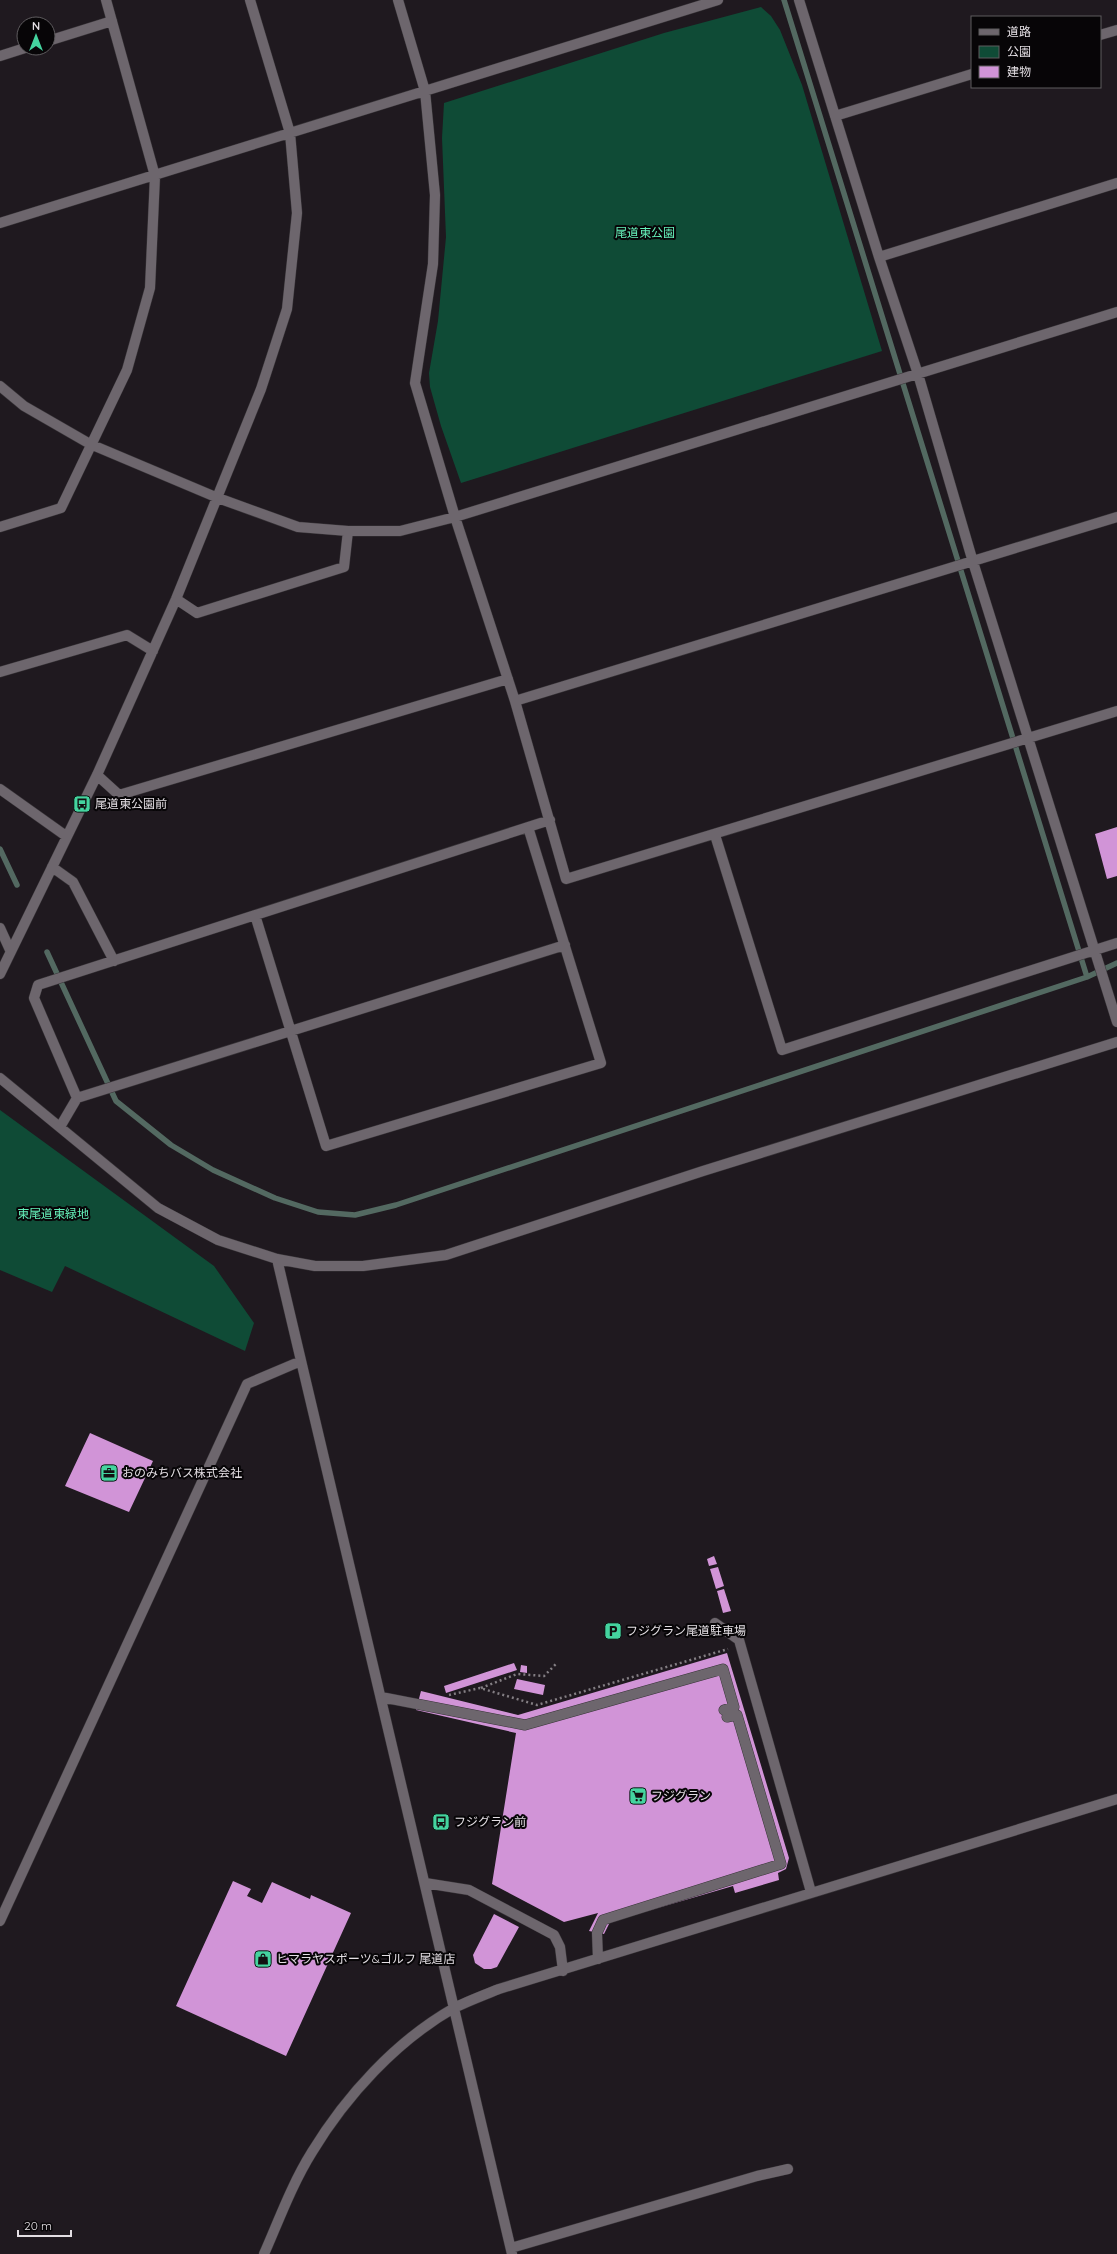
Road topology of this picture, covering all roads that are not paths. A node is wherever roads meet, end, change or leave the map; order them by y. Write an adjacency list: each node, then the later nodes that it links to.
1 (106, 0): 6 (street)
2 (250, 0): 15 (street)
3 (398, 0): 13 (street)
4 (718, 0): 13 (street)
5 (799, 0): 14 (street)
6 (112, 21): 9 (street); 16 (street)
7 (1117, 30): 8 (street)
8 (1101, 35)
9 (56, 38)
10 (16, 51): 11 (street)
11 (0, 56)
12 (971, 74): 14 (street)
13 (425, 91): 15 (street); 25 (street)
14 (835, 116): 19 (street)
15 (290, 133): 16 (street); 24 (street)
16 (155, 176): 18 (street); 23 (street)
17 (1117, 183): 19 (street)
18 (0, 223)
19 (879, 257): 21 (street)
20 (1117, 312): 21 (street)
21 (913, 376): 25 (street); 29 (street)
22 (0, 386): 23 (street)
23 (90, 444): 24 (street); 27 (street)
24 (218, 498): 28 (street); 30 (street)
25 (455, 517): 28 (street); 33 (street)
26 (1117, 517): 29 (street)
27 (0, 527)
28 (348, 531): 30 (street)
29 (970, 563): 34 (street); 36 (street)
30 (176, 599): 31 (street)
31 (152, 651): 32 (street); 37 (street)
32 (0, 672)
33 (508, 679): 34 (street); 37 (street)
34 (515, 701): 39 (street)
35 (1117, 711): 36 (street)
36 (1025, 740): 41 (street); 49 (street)
37 (96, 775): 42 (street)
38 (0, 789): 42 (street)
39 (550, 820): 40 (street); 41 (street)
40 (528, 827): 44 (street); 47 (street)
41 (715, 835): 49 (street)
42 (66, 836): 43 (street)
43 (52, 867): 48 (street); 50 (street)
44 (255, 915): 50 (street); 53 (street)
45 (0, 928): 48 (street)
46 (1117, 943): 49 (street)
47 (565, 945): 53 (street); 53 (street)
48 (10, 950): 51 (street)
49 (1091, 951): 52 (street)
50 (114, 961): 56 (street)
51 (0, 974)
52 (1117, 1022)
53 (291, 1031): 56 (street)
54 (1117, 1042): 58 (street)
55 (0, 1078): 57 (street)
56 (77, 1098): 57 (street)
57 (60, 1127): 58 (street)
58 (277, 1259): 59 (street)
59 (301, 1361): 61 (street); 65 (street)
60 (715, 1623): 64 (street)
61 (381, 1697): 63 (street); 66 (street)
62 (1117, 1800): 64 (street)
63 (425, 1883): 67 (street); 68 (street)
64 (812, 1892): 66 (street)
65 (0, 1921)
66 (598, 1959): 67 (street)
67 (563, 1971): 68 (street)
68 (455, 2008): 70 (street); 71 (street)
69 (788, 2169): 70 (street)
70 (512, 2251)
71 (264, 2254)

